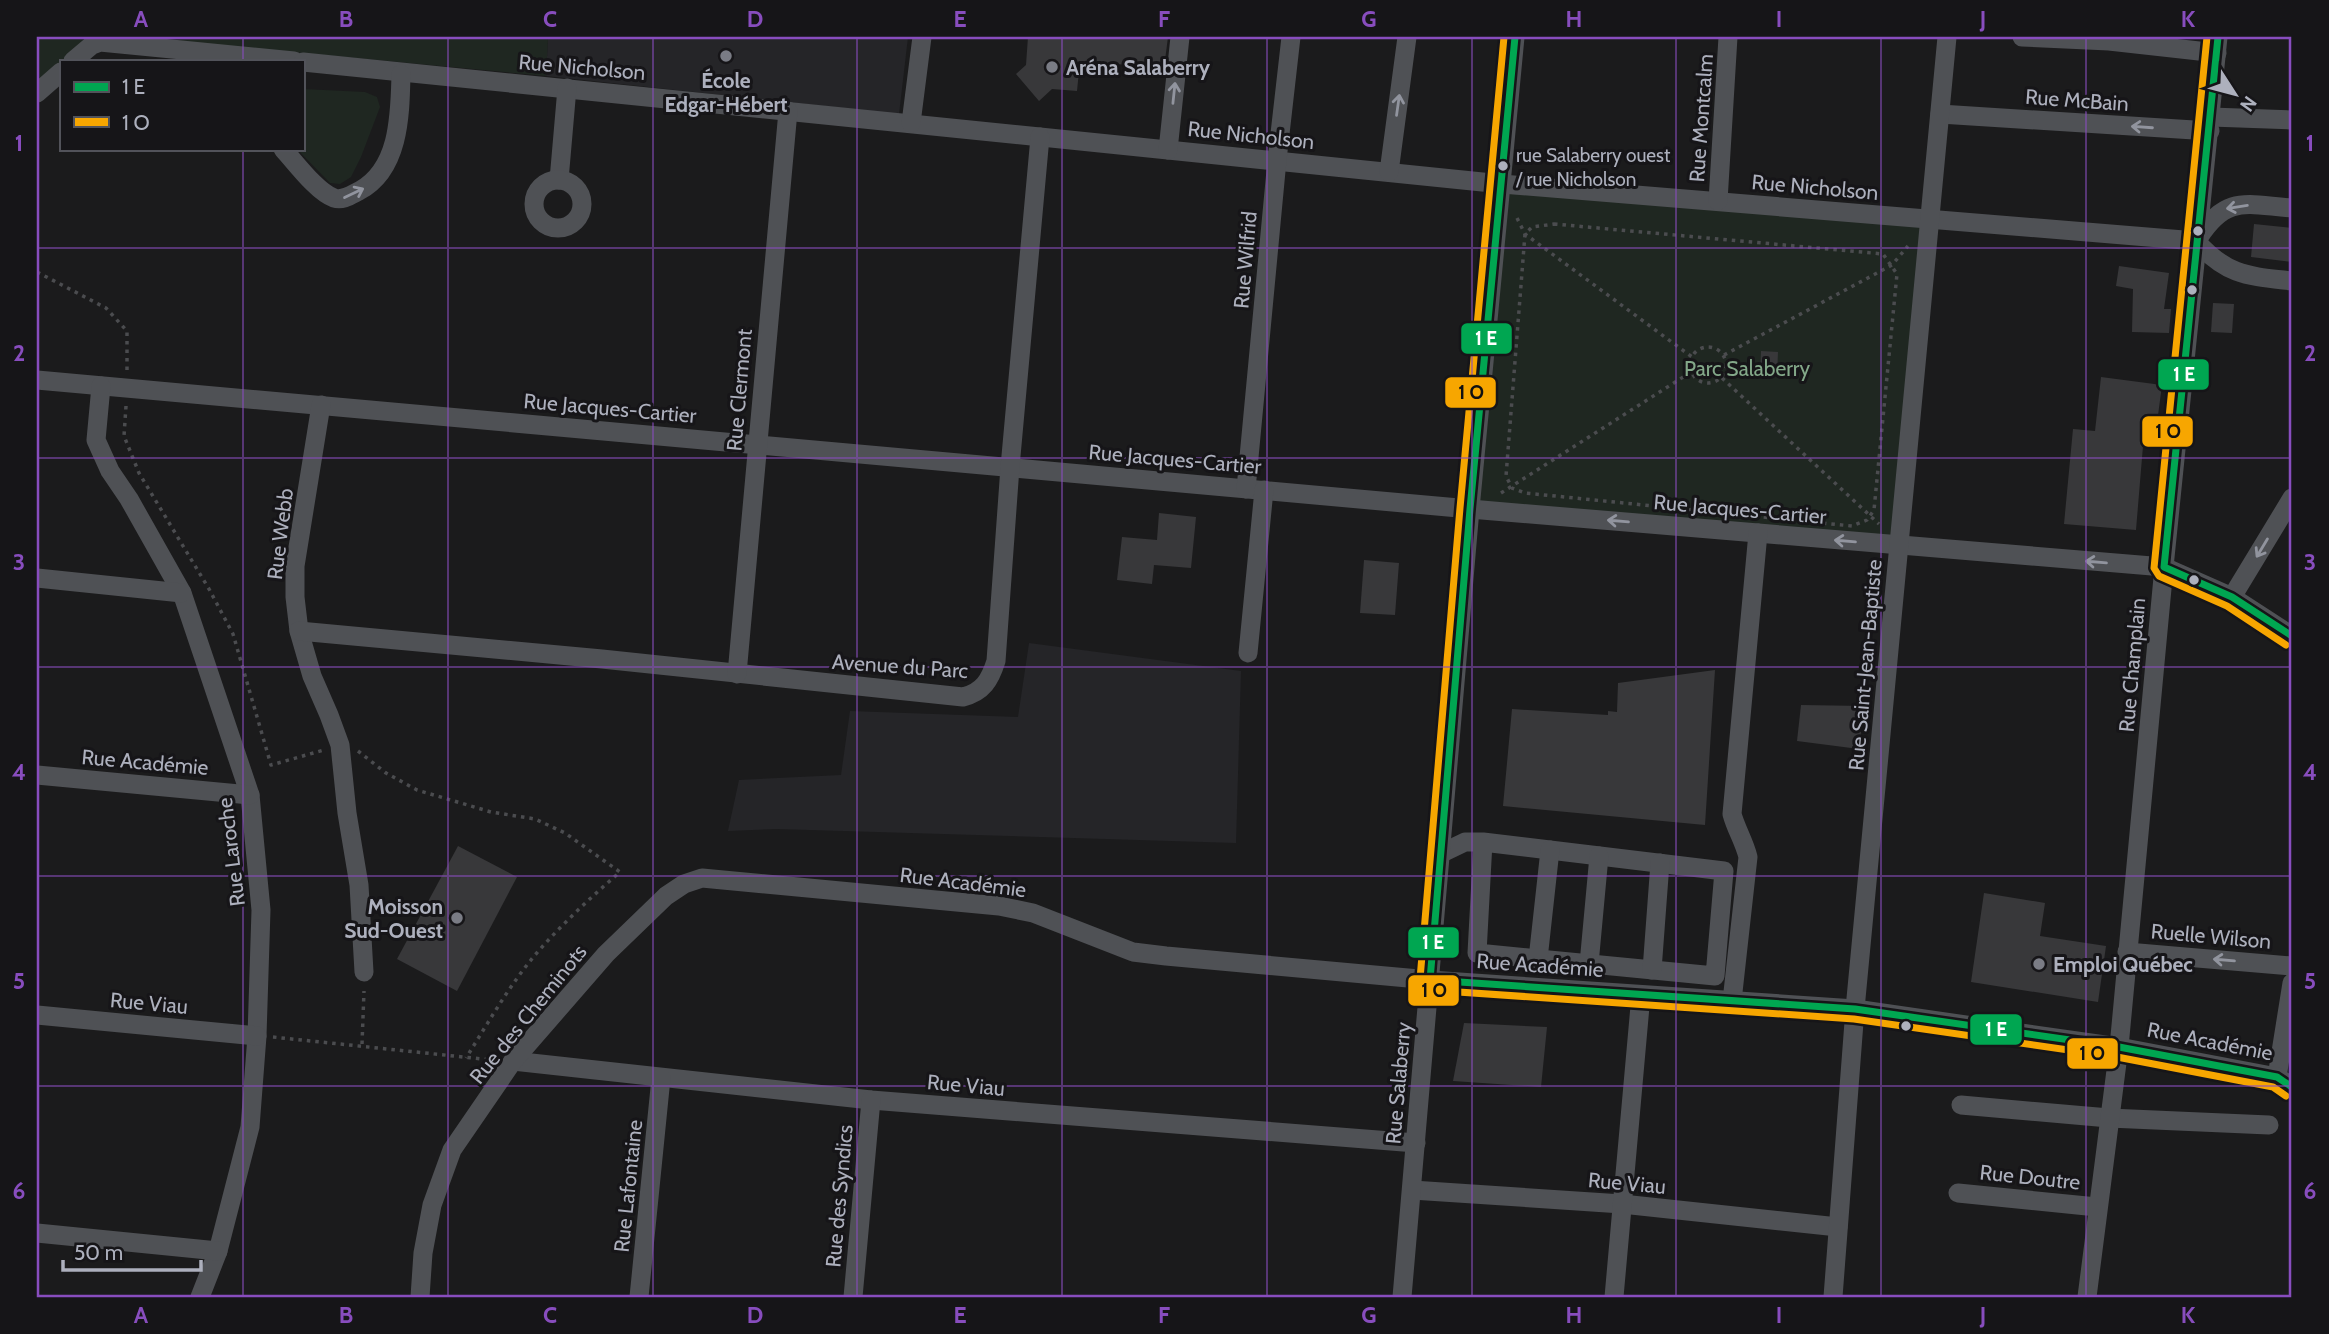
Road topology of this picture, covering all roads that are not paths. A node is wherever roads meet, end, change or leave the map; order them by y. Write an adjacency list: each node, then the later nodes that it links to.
1 (922, 37): 21 (street)
2 (1180, 37): 25 (street, one-way to 2)
3 (1291, 37): 26 (street, Rue Wilfrid)
4 (1407, 37): 27 (street, one-way to 4)
5 (1515, 37): 29 (street, Rue Salaberry)
6 (1728, 37): 30 (street, Rue Montcalm)
7 (1947, 37): 19 (street, Rue Saint-Jean-Baptiste)
8 (2022, 37): 9 (street)
9 (2218, 45): 22 (street, Rue Champlain)
10 (199, 56): 11 (street); 12 (street)
11 (74, 60)
12 (275, 60)
13 (304, 62): 15 (street, Rue Nicholson)
14 (60, 73): 17 (street)
15 (401, 74): 16 (street, Rue Nicholson); 24 (street, one-way to 15)
16 (567, 88): 18 (street, Rue Nicholson); 28 (street)
17 (37, 93)
18 (788, 111): 21 (street, Rue Nicholson); 38 (street, Rue Clermont)
19 (1940, 114): 22 (street, Rue McBain, one-way to 19); 32 (street, Rue Saint-Jean-Baptiste)
20 (2292, 120): 22 (street, Rue McBain)
21 (911, 123): 23 (street, Rue Nicholson)
22 (2211, 124): 33 (street, Rue Champlain)
23 (1040, 137): 25 (street, Rue Nicholson); 39 (street, Avenue du Parc)
24 (284, 150)
25 (1168, 150): 26 (street, Rue Nicholson)
26 (1277, 160): 27 (street, Rue Nicholson); 40 (street, Rue Wilfrid)
27 (1389, 172): 29 (street, Rue Nicholson)
28 (559, 180)
29 (1502, 184): 30 (street, Rue Nicholson); 42 (street, Rue Salaberry)
30 (1718, 201): 32 (street, Rue Nicholson)
31 (2292, 208): 33 (street, one-way to 33)
32 (1930, 219): 33 (street, Rue Nicholson); 44 (street, Rue Saint-Jean-Baptiste)
33 (2196, 241): 34 (street); 45 (street, Rue Champlain)
34 (2292, 281)
35 (37, 380): 36 (street, Rue Jacques-Cartier)
36 (102, 386): 37 (street, Rue Jacques-Cartier); 47 (street, Rue Laroche)
37 (321, 405): 38 (street, Rue Jacques-Cartier); 49 (street, Rue Webb)
38 (757, 444): 39 (street, Rue Jacques-Cartier); 52 (street, Rue Clermont)
39 (1010, 467): 40 (street, Rue Jacques-Cartier); 52 (street, Avenue du Parc)
40 (1255, 489): 42 (street, Rue Jacques-Cartier); 51 (street, Rue Wilfrid)
41 (2292, 498): 48 (street, one-way to 48)
42 (1471, 509): 43 (street, Rue Jacques-Cartier, one-way to 42); 55 (street, Rue Salaberry)
43 (1758, 533): 44 (street, Rue Jacques-Cartier, one-way to 43); 71 (street)
44 (1899, 545): 45 (street, Rue Jacques-Cartier, one-way to 44); 72 (street, Rue Saint-Jean-Baptiste)
45 (2164, 568): 48 (street, Rue Jacques-Cartier); 62 (street, Rue Champlain)
46 (37, 578): 47 (street)
47 (182, 593): 54 (street, Rue Laroche)
48 (2232, 597): 50 (street, Rue Jacques-Cartier)
49 (299, 631): 52 (street, Avenue du Parc); 67 (street, Rue Webb)
50 (2292, 636)
51 (1248, 653)
52 (737, 674)
53 (37, 775): 54 (street, Rue Académie)
54 (250, 795): 74 (street, Rue Laroche)
55 (1444, 817): 56 (street); 58 (street, Rue Salaberry)
56 (1483, 842): 57 (street); 58 (street); 63 (street)
57 (1550, 850): 59 (street); 63 (street)
58 (1440, 854): 68 (street, Rue Salaberry)
59 (1599, 856): 60 (street); 64 (street)
60 (1660, 863): 66 (street); 66 (street)
61 (666, 896): 68 (street, Rue Académie); 76 (street, Rue des Cheminots)
62 (2127, 952): 65 (street, Ruelle Wilson, one-way to 62); 75 (street, Rue Champlain)
63 (1538, 959): 64 (street)
64 (1589, 964): 66 (street)
65 (2292, 966)
66 (1652, 970)
67 (365, 972)
68 (1430, 979): 70 (street, Rue Académie); 83 (street, Rue Salaberry)
69 (2292, 983): 78 (street)
70 (1641, 995): 71 (street, Rue Académie); 86 (street)
71 (1732, 1001): 72 (street, Rue Académie)
72 (1855, 1009): 75 (street, Rue Académie); 88 (street, Rue Saint-Jean-Baptiste)
73 (37, 1015): 74 (street, Rue Viau)
74 (257, 1035): 90 (street, Rue Laroche)
75 (2119, 1047): 78 (street, Rue Académie); 81 (street, Rue Champlain)
76 (513, 1061): 77 (street, Rue Viau); 92 (street, Rue des Cheminots)
77 (661, 1079): 79 (street, Rue Viau); 93 (street, Rue Lafontaine)
78 (2285, 1082)
79 (871, 1100): 83 (street, Rue Viau); 94 (street, Rue des Syndics)
80 (1961, 1105): 81 (street)
81 (2109, 1118): 82 (street); 87 (street, Rue Champlain)
82 (2269, 1125)
83 (1416, 1143): 84 (street, Rue Salaberry)
84 (1412, 1190): 86 (street, Rue Viau); 95 (street, Rue Salaberry)
85 (1958, 1193): 87 (street, Rue Doutre)
86 (1622, 1204): 88 (street, Rue Viau); 96 (street)
87 (2098, 1207): 98 (street, Rue Champlain)
88 (1838, 1227): 97 (street, Rue Saint-Jean-Baptiste)
89 (37, 1233): 90 (street)
90 (218, 1251): 91 (street, Rue Laroche)
91 (200, 1297)
92 (420, 1297)
93 (639, 1297)
94 (853, 1297)
95 (1402, 1297)
96 (1614, 1297)
97 (1833, 1297)
98 (2087, 1297)

